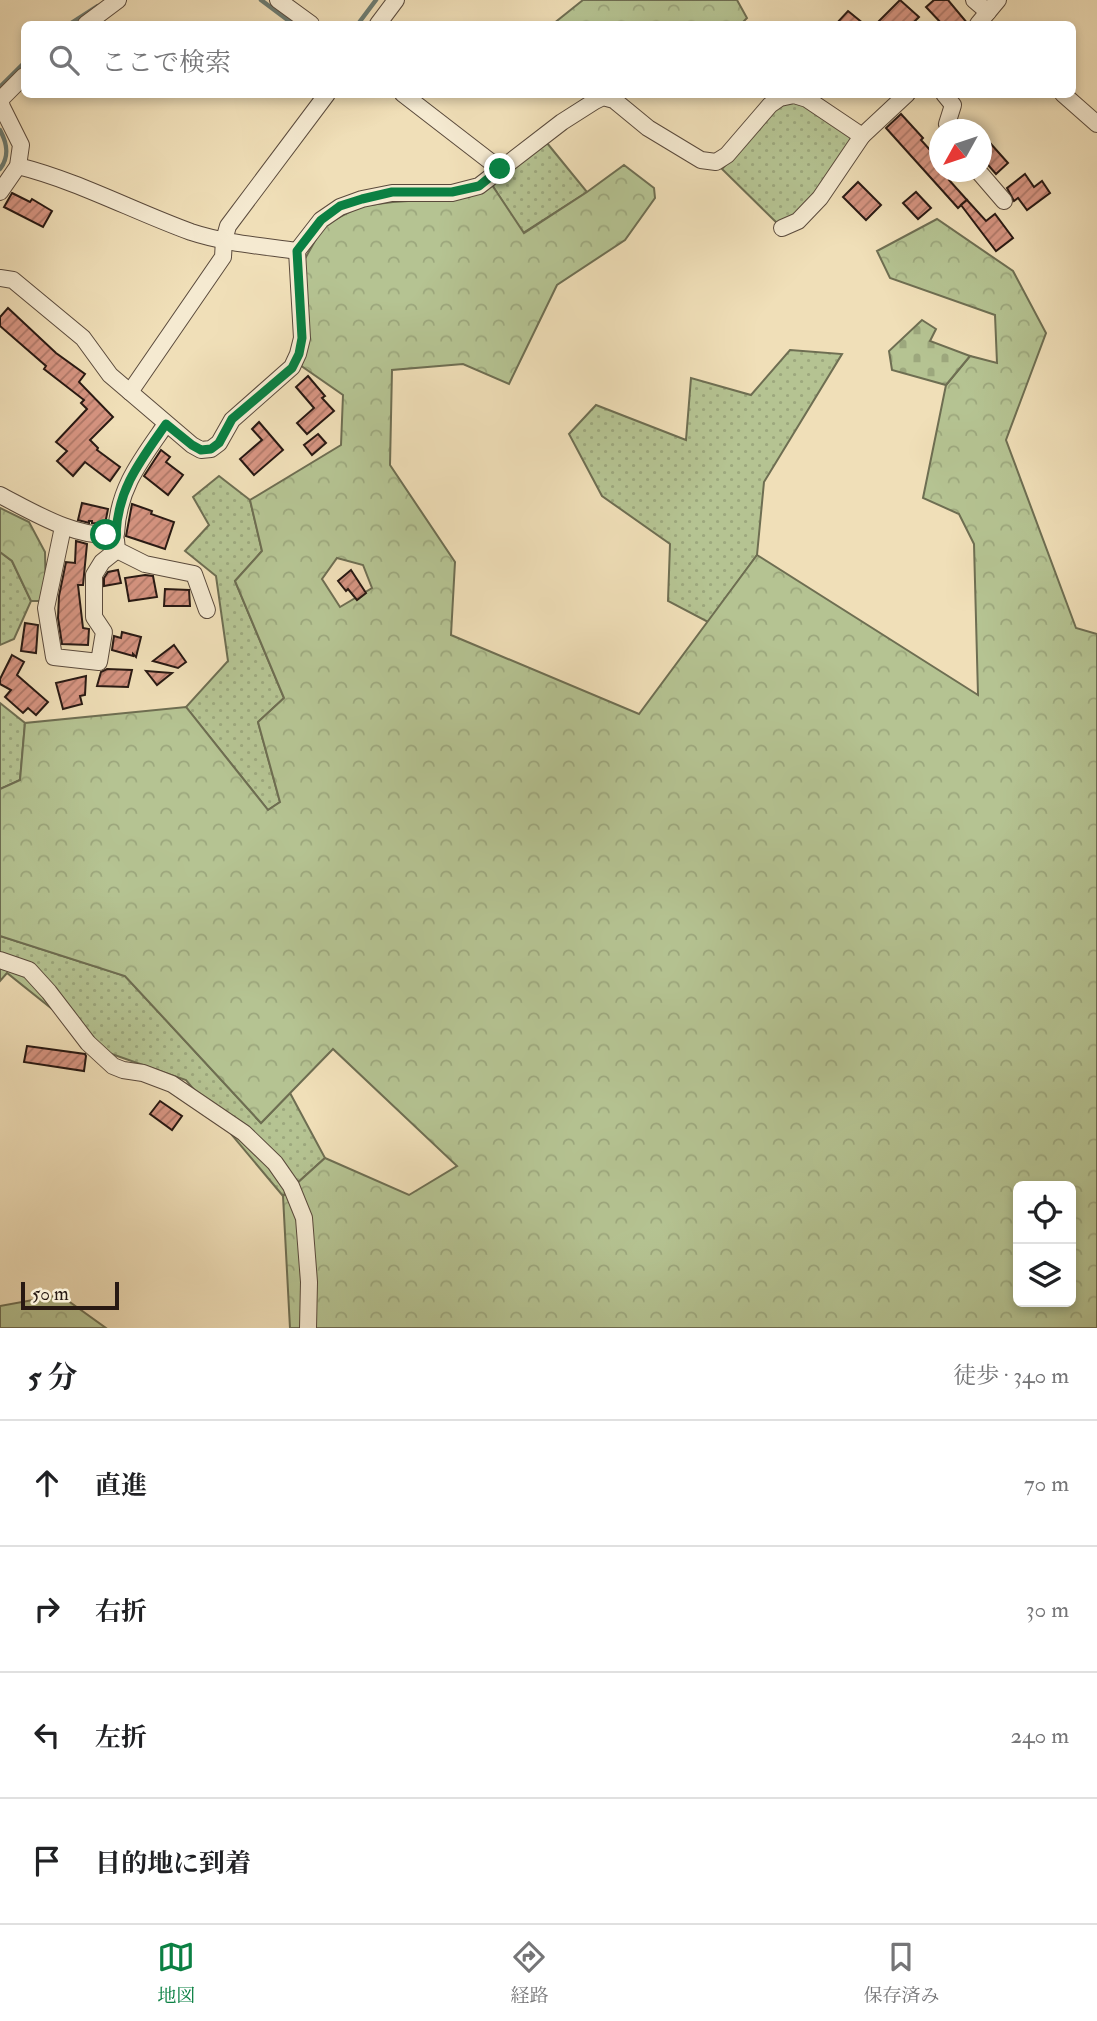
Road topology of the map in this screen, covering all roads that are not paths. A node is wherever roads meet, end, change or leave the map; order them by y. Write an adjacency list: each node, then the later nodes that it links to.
1 (118, 0): 6 (street)
2 (278, 0): 7 (street)
3 (396, 0): 8 (street)
4 (974, 0): 5 (street)
5 (987, 16)
6 (90, 21)
7 (307, 21)
8 (380, 21)
9 (21, 78): 22 (street)
10 (324, 98): 28 (street)
11 (408, 98): 23 (street)
12 (601, 98): 23 (street)
13 (607, 98): 14 (street)
14 (780, 98)
15 (804, 98): 21 (street)
16 (903, 98): 21 (street)
17 (947, 98): 19 (street)
18 (1068, 98): 20 (street)
19 (949, 119)
20 (1097, 124)
21 (862, 136): 27 (street)
22 (18, 166): 25 (street); 28 (street)
23 (500, 169): 29 (street)
24 (988, 182): 26 (street)
25 (0, 192)
26 (1004, 201)
27 (782, 228)
28 (224, 240): 29 (street); 31 (street)
29 (297, 251): 32 (street)
30 (0, 278): 31 (street)
31 (130, 392): 32 (street)
32 (166, 424): 35 (street)
33 (0, 495): 34 (street)
34 (63, 527): 35 (street); 35 (street)
35 (117, 542): 36 (street)
36 (206, 610)
37 (0, 960): 38 (street)
38 (308, 1328)

